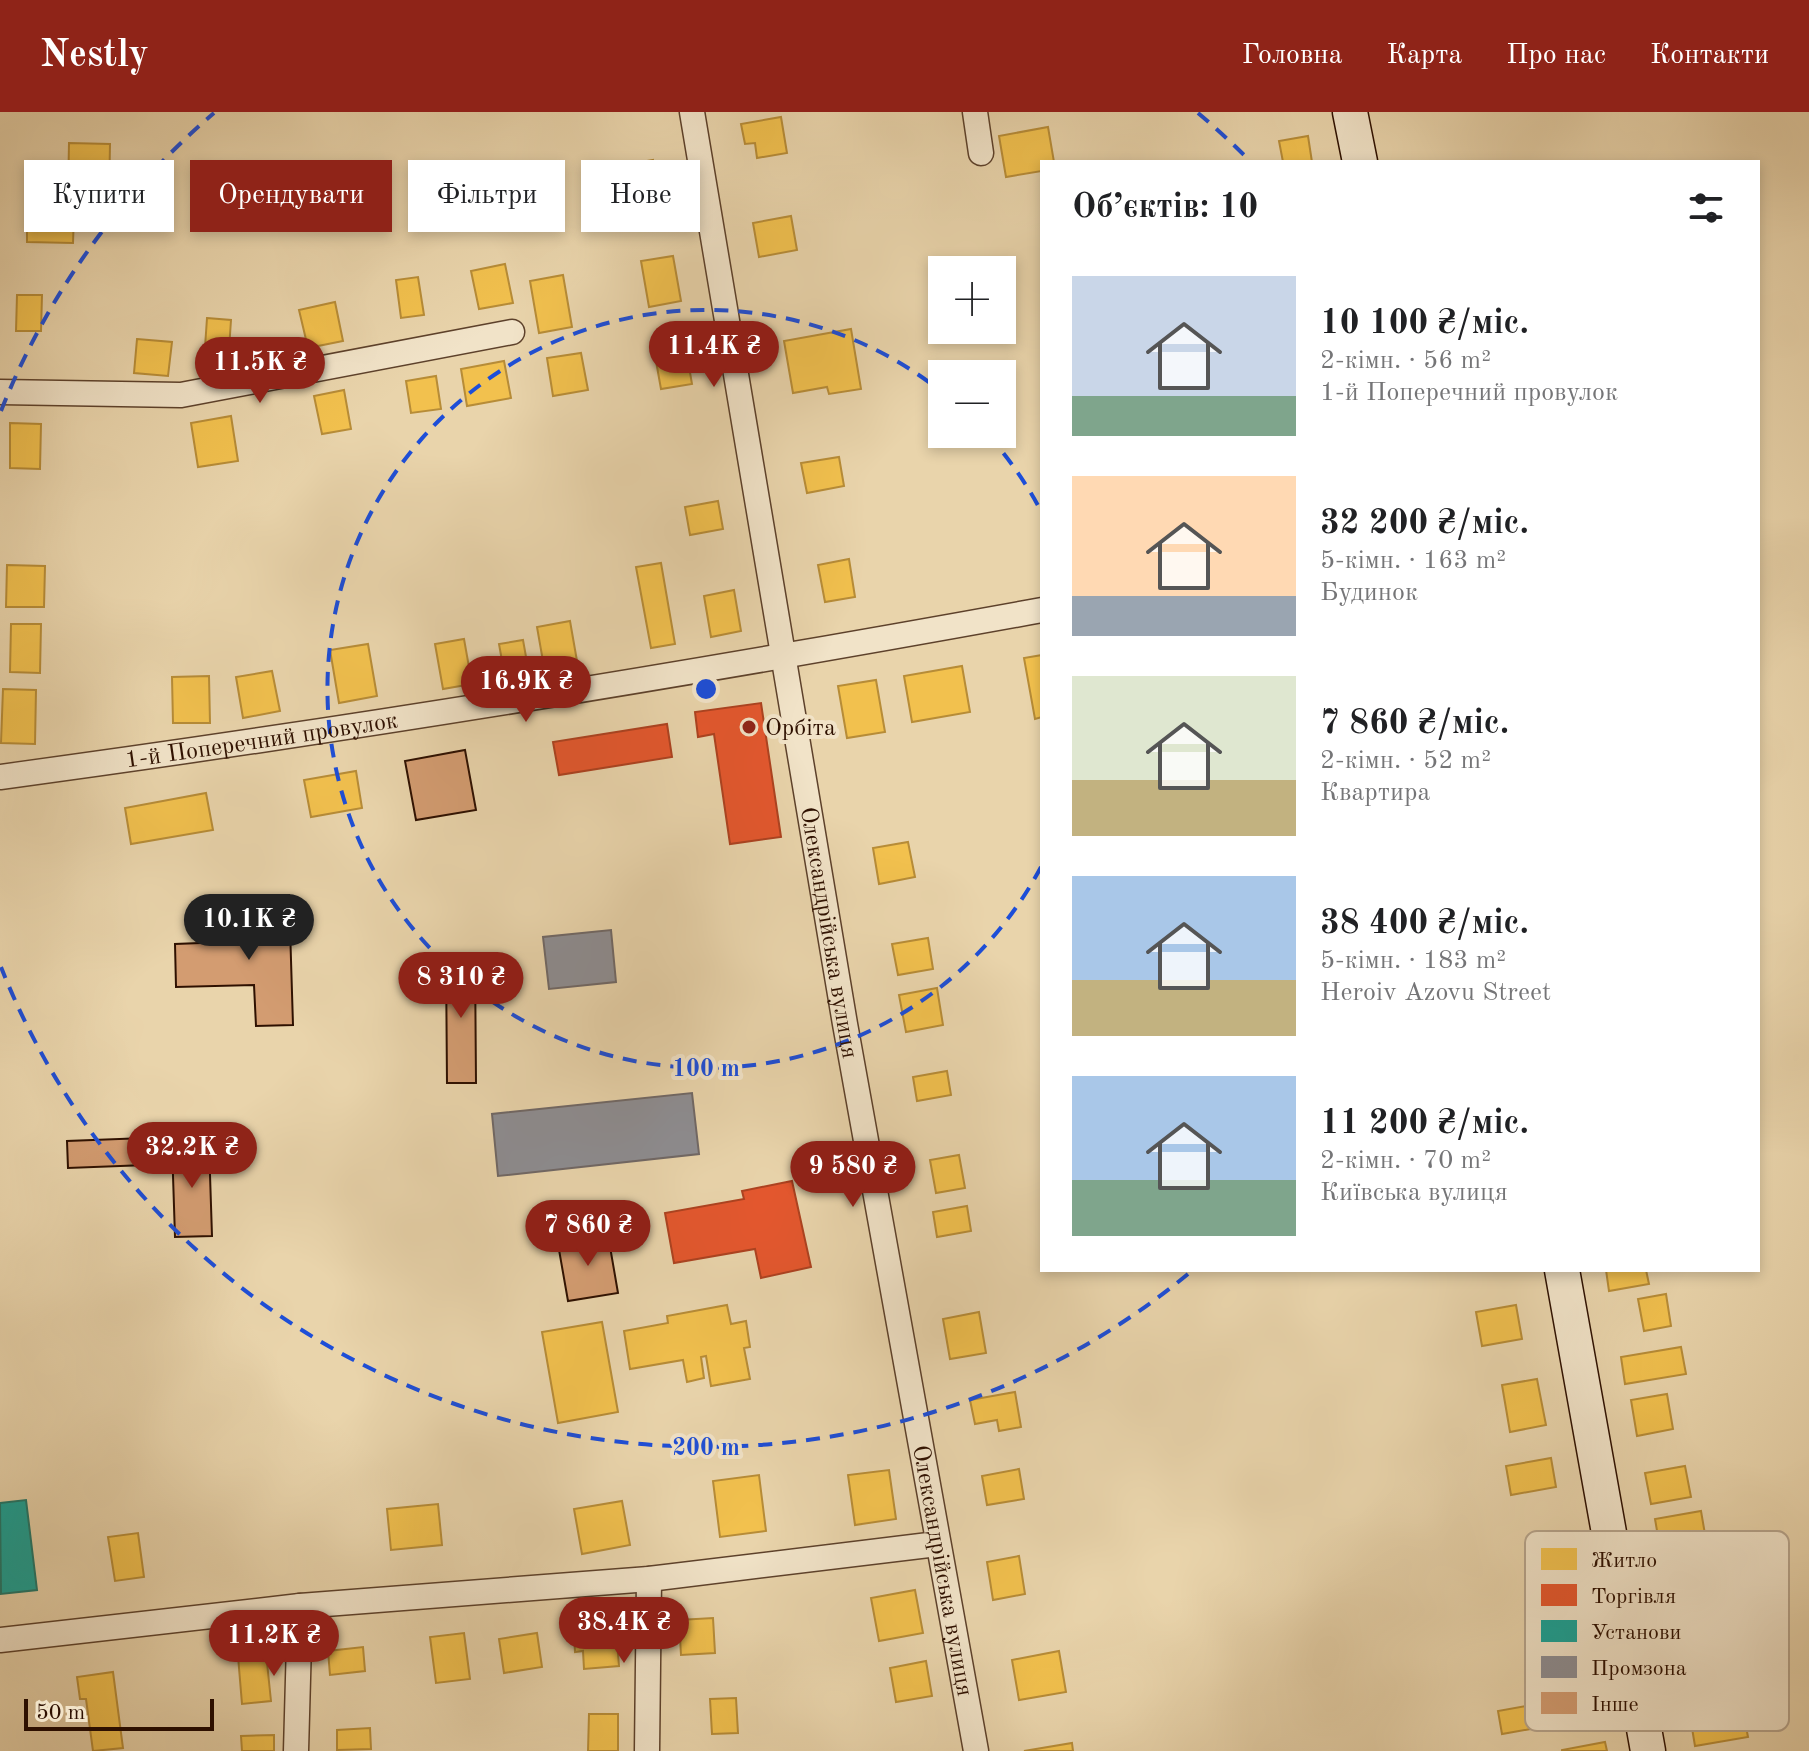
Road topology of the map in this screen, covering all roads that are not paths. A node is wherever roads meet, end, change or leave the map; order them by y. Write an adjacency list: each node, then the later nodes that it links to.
1 (692, 112): 9 (street, Олександрійська вулиця)
2 (975, 112): 4 (street)
3 (1350, 112): 5 (street)
4 (981, 153)
5 (1360, 160)
6 (512, 332): 7 (street)
7 (0, 392)
8 (1040, 610): 9 (street, 1-й Поперечний провулок)
9 (783, 657): 10 (street, 1-й Поперечний провулок); 13 (street, Олександрійська вулиця)
10 (0, 777)
11 (1562, 1272): 12 (street)
12 (1609, 1531)
13 (937, 1544): 14 (street); 20 (street, Олександрійська вулиця)
14 (649, 1579): 15 (street); 19 (street)
15 (300, 1606): 16 (street); 18 (street)
16 (0, 1640)
17 (1644, 1731): 21 (street)
18 (296, 1751)
19 (647, 1751)
20 (976, 1751)
21 (1648, 1751)

